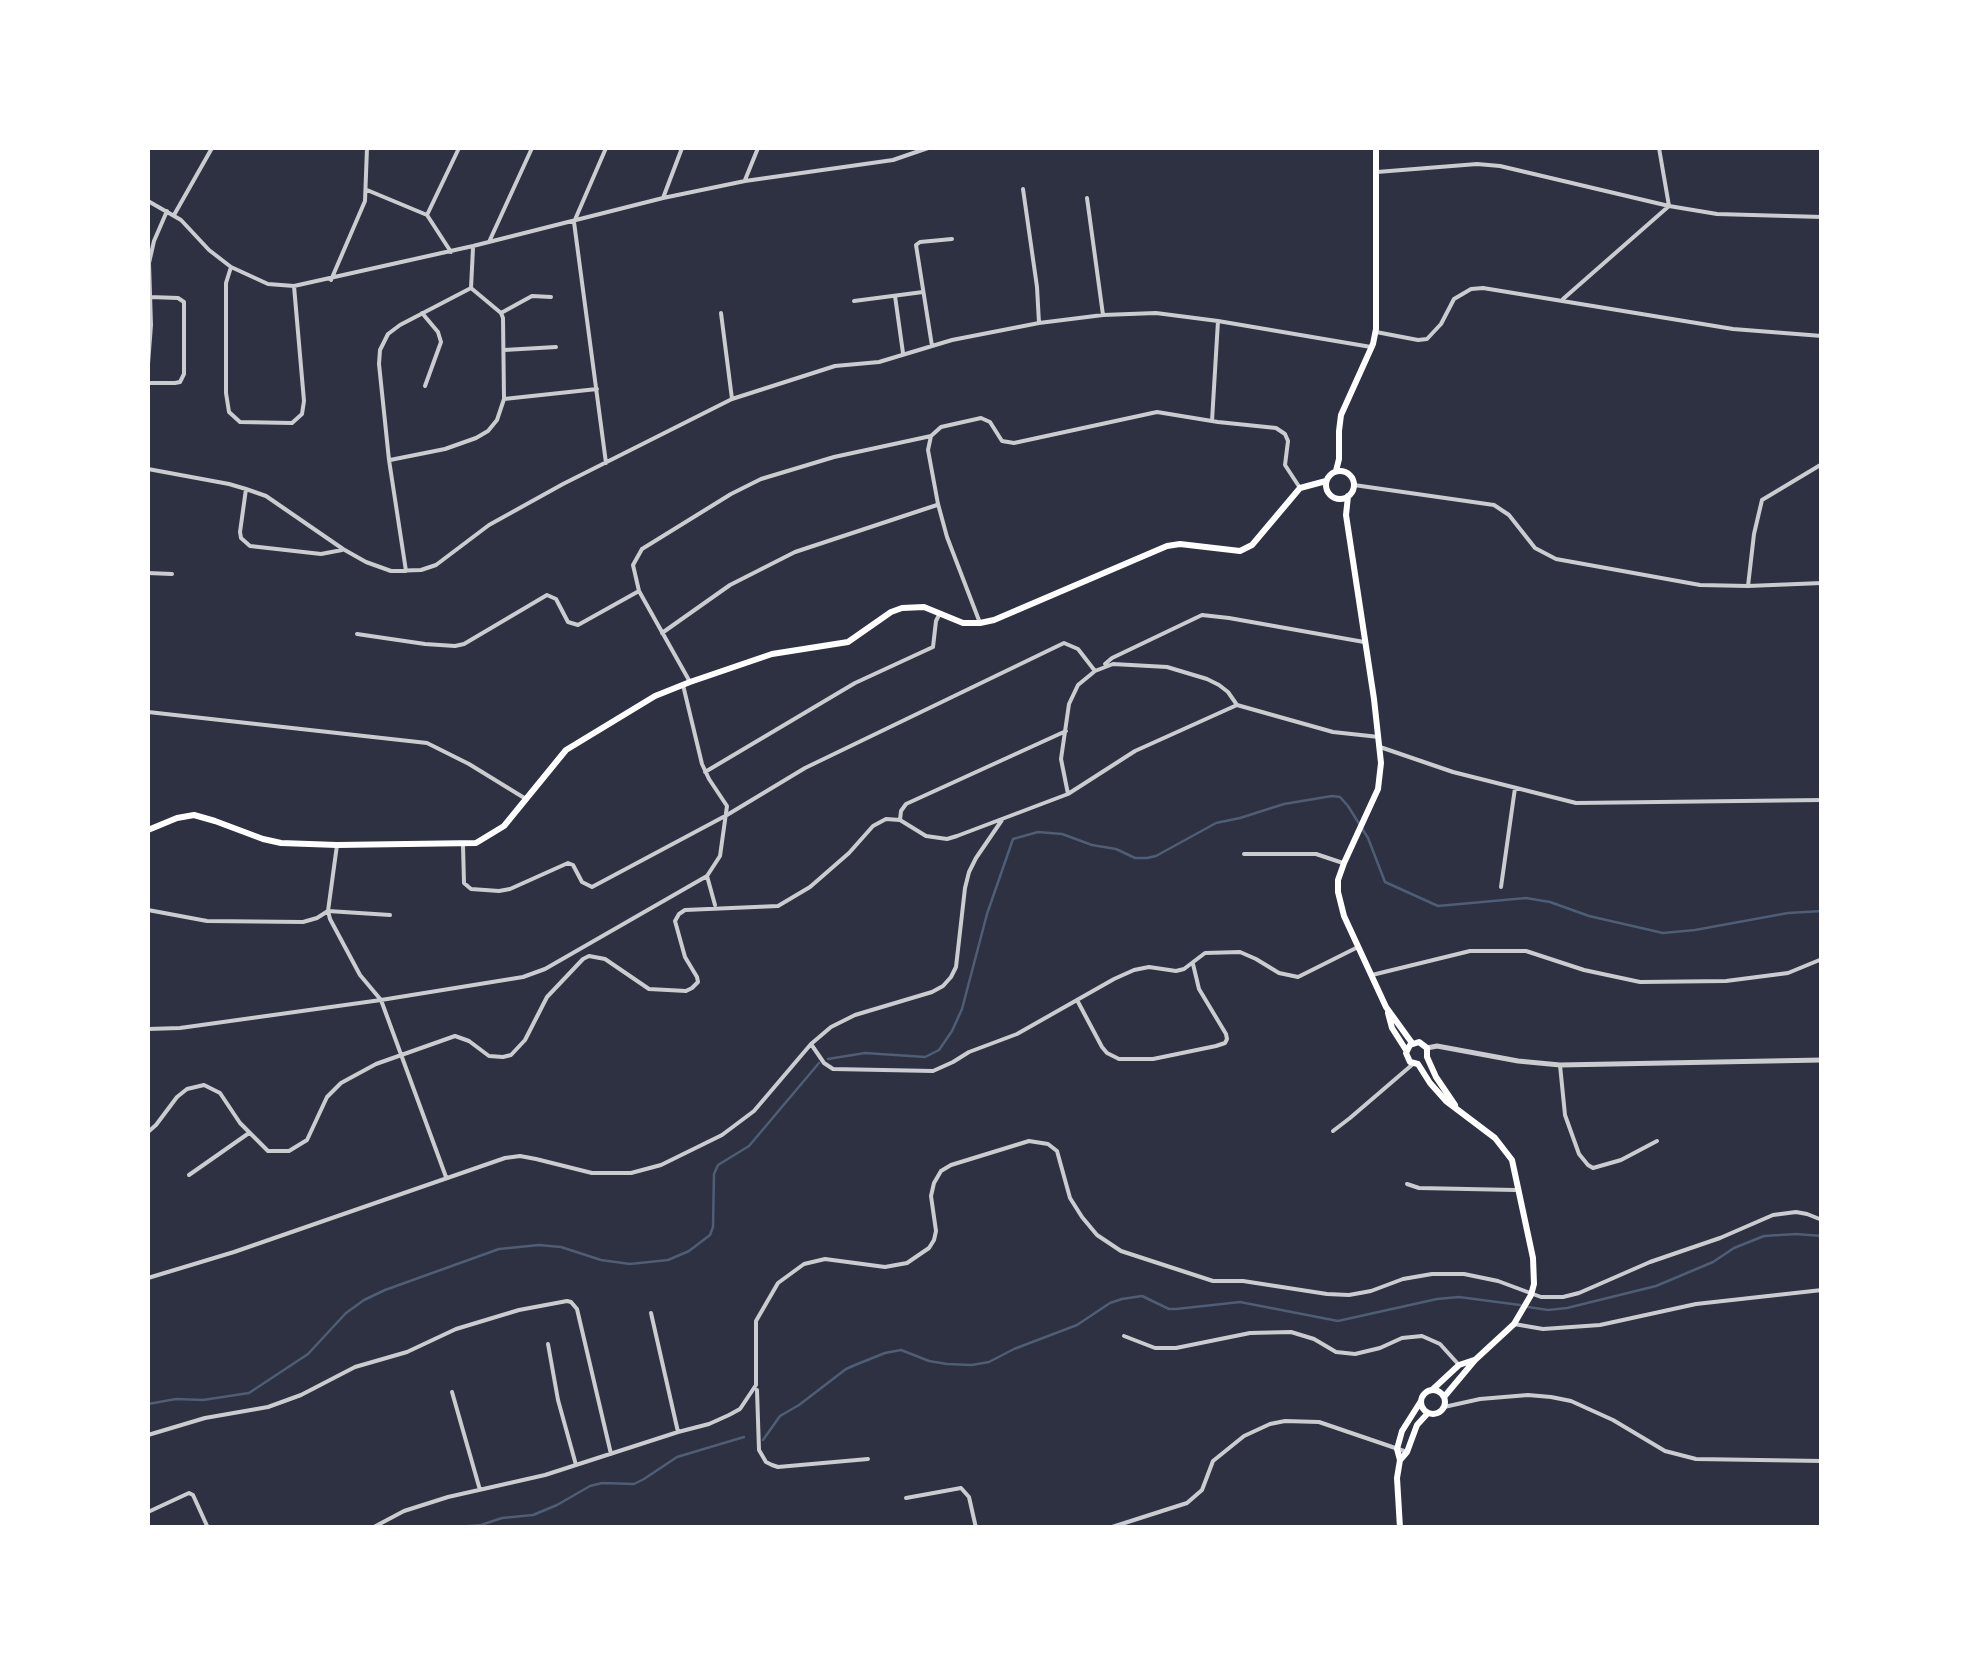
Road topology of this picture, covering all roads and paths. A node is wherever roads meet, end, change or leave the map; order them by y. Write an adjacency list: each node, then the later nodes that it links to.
1 (212, 148): 20 (street)
2 (368, 148): 13 (street)
3 (459, 148): 21 (street)
4 (532, 148): 25 (street)
5 (606, 148): 23 (street)
6 (682, 148): 15 (street)
7 (758, 148): 12 (street)
8 (928, 148): 12 (street)
9 (1376, 148): 11 (main road)
10 (1659, 148): 18 (street)
11 (1376, 172): 18 (street); 45 (main road)
12 (744, 182): 15 (street)
13 (366, 190): 21 (street); 29 (street)
14 (1023, 190): 43 (street)
15 (663, 198): 23 (street)
16 (1087, 198): 41 (street)
17 (148, 200): 19 (street)
18 (1669, 206): 22 (street); 36 (street)
19 (167, 211): 20 (street); 35 (street)
20 (174, 215): 28 (street)
21 (427, 215): 27 (street)
22 (1822, 217)
23 (574, 222): 25 (street); 55 (street)
24 (952, 239): 32 (street)
25 (490, 242): 26 (street)
26 (473, 246): 27 (street); 31 (street)
27 (451, 252): 29 (street)
28 (231, 267): 30 (street); 30 (street)
29 (330, 280): 30 (street)
30 (294, 286)
31 (471, 288): 38 (street); 39 (street)
32 (923, 292): 34 (street); 47 (street)
33 (552, 296): 39 (street)
34 (896, 296): 37 (street); 51 (street)
35 (150, 297): 44 (street); 53 (street)
36 (1562, 300): 45 (street); 46 (street)
37 (854, 301)
38 (422, 312): 54 (street); 60 (street)
39 (500, 312): 50 (street)
40 (721, 314): 57 (street)
41 (1103, 315): 42 (street); 43 (street)
42 (1218, 320): 49 (street); 58 (street)
43 (1039, 323): 47 (street)
44 (149, 326): 52 (street)
45 (1376, 332): 49 (main road)
46 (1822, 336)
47 (932, 346): 51 (street)
48 (556, 347): 50 (street)
49 (1371, 347): 64 (main road)
50 (504, 350): 56 (street)
51 (904, 354): 57 (street)
52 (148, 364)
53 (148, 382)
54 (425, 386)
55 (596, 389): 56 (street); 61 (street)
56 (504, 399): 60 (street)
57 (732, 399): 61 (street)
58 (1212, 421): 59 (street); 67 (street)
59 (931, 436): 71 (street); 79 (street)
60 (389, 460): 74 (street)
61 (606, 463): 74 (street)
62 (1822, 464): 78 (street)
63 (148, 469): 68 (street)
64 (1340, 471): 65 (main road); 66 (main road)
65 (1354, 484): 69 (main road); 78 (street)
66 (1326, 485): 67 (main road); 70 (main road)
67 (1300, 488): 81 (main road)
68 (246, 489): 73 (street); 73 (street)
69 (1348, 496): 70 (main road); 72 (main road)
70 (1337, 498): 72 (main road)
71 (938, 504): 81 (street); 82 (street)
72 (1346, 515): 84 (main road)
73 (343, 549): 74 (street)
74 (406, 571)
75 (148, 573): 76 (street)
76 (172, 574)
77 (1822, 583): 78 (street)
78 (1748, 586)
79 (640, 592): 82 (street); 83 (street)
80 (940, 613): 81 (main road); 87 (main road); 93 (street)
81 (980, 623)
82 (662, 633): 87 (street)
83 (357, 634)
84 (1364, 642): 85 (street); 91 (main road)
85 (1102, 668): 86 (street); 88 (street)
86 (1096, 671): 90 (street); 98 (street)
87 (686, 684): 93 (street); 96 (main road)
88 (1238, 706): 91 (street); 95 (street)
89 (148, 712): 96 (street)
90 (1066, 731): 95 (street); 99 (street)
91 (1379, 737): 92 (main road)
92 (1380, 746): 94 (street); 105 (main road)
93 (705, 772): 98 (street)
94 (1515, 788): 97 (street); 107 (street)
95 (1068, 794): 100 (street)
96 (526, 799): 103 (main road)
97 (1822, 800)
98 (727, 815): 103 (street); 106 (street)
99 (900, 820): 100 (street); 108 (street)
100 (1002, 820): 119 (street)
101 (148, 830): 102 (main road)
102 (336, 845): 103 (main road); 110 (street)
103 (463, 845)
104 (1244, 854): 105 (street)
105 (1344, 863): 112 (main road)
106 (706, 876): 108 (street); 116 (street)
107 (1501, 887)
108 (716, 908): 122 (street)
109 (148, 910): 110 (street)
110 (328, 911): 111 (street); 116 (street)
111 (390, 915)
112 (1358, 947): 114 (street); 115 (main road)
113 (1822, 959): 115 (street)
114 (1193, 963): 117 (street); 117 (street)
115 (1372, 975): 120 (main road)
116 (381, 1000): 118 (street); 122 (street)
117 (1077, 1000): 119 (street)
118 (148, 1028)
119 (810, 1044): 132 (street)
120 (1409, 1047): 121 (main road); 124 (main road)
121 (1427, 1052): 124 (main road); 125 (street); 126 (main road)
122 (402, 1054): 129 (street); 132 (street)
123 (1822, 1060): 125 (street)
124 (1416, 1064): 126 (main road); 127 (street)
125 (1560, 1065): 130 (street)
126 (1454, 1105): 134 (main road)
127 (1333, 1131)
128 (148, 1132): 129 (street)
129 (249, 1133): 131 (street)
130 (1656, 1141)
131 (189, 1175)
132 (447, 1178): 136 (street)
133 (1407, 1184): 134 (street)
134 (1520, 1190): 138 (main road)
135 (1822, 1220): 138 (street)
136 (148, 1278)
137 (1822, 1290): 140 (street)
138 (1530, 1298): 140 (main road); 145 (street)
139 (651, 1313): 152 (street)
140 (1516, 1321): 143 (main road)
141 (1124, 1336): 144 (street)
142 (548, 1344): 160 (street)
143 (1475, 1360): 144 (main road); 148 (main road)
144 (1459, 1365): 146 (main road)
145 (756, 1385): 152 (street); 157 (street)
146 (1432, 1390): 148 (main road); 149 (main road)
147 (452, 1392): 161 (street)
148 (1444, 1397): 150 (main road)
149 (1421, 1400): 151 (main road); 154 (main road)
150 (1444, 1407): 151 (main road); 159 (street)
151 (1428, 1413): 155 (main road)
152 (678, 1432): 156 (street)
153 (148, 1435): 156 (street)
154 (1398, 1449): 155 (street); 158 (main road); 167 (street)
155 (1406, 1452): 158 (main road)
156 (611, 1454): 160 (street)
157 (868, 1459)
158 (1400, 1460): 168 (main road)
159 (1822, 1461)
160 (576, 1464): 161 (street)
161 (480, 1490): 165 (street)
162 (906, 1498): 166 (street)
163 (148, 1512): 164 (street)
164 (208, 1528)
165 (372, 1528)
166 (976, 1528)
167 (1109, 1528)
168 (1400, 1528)

